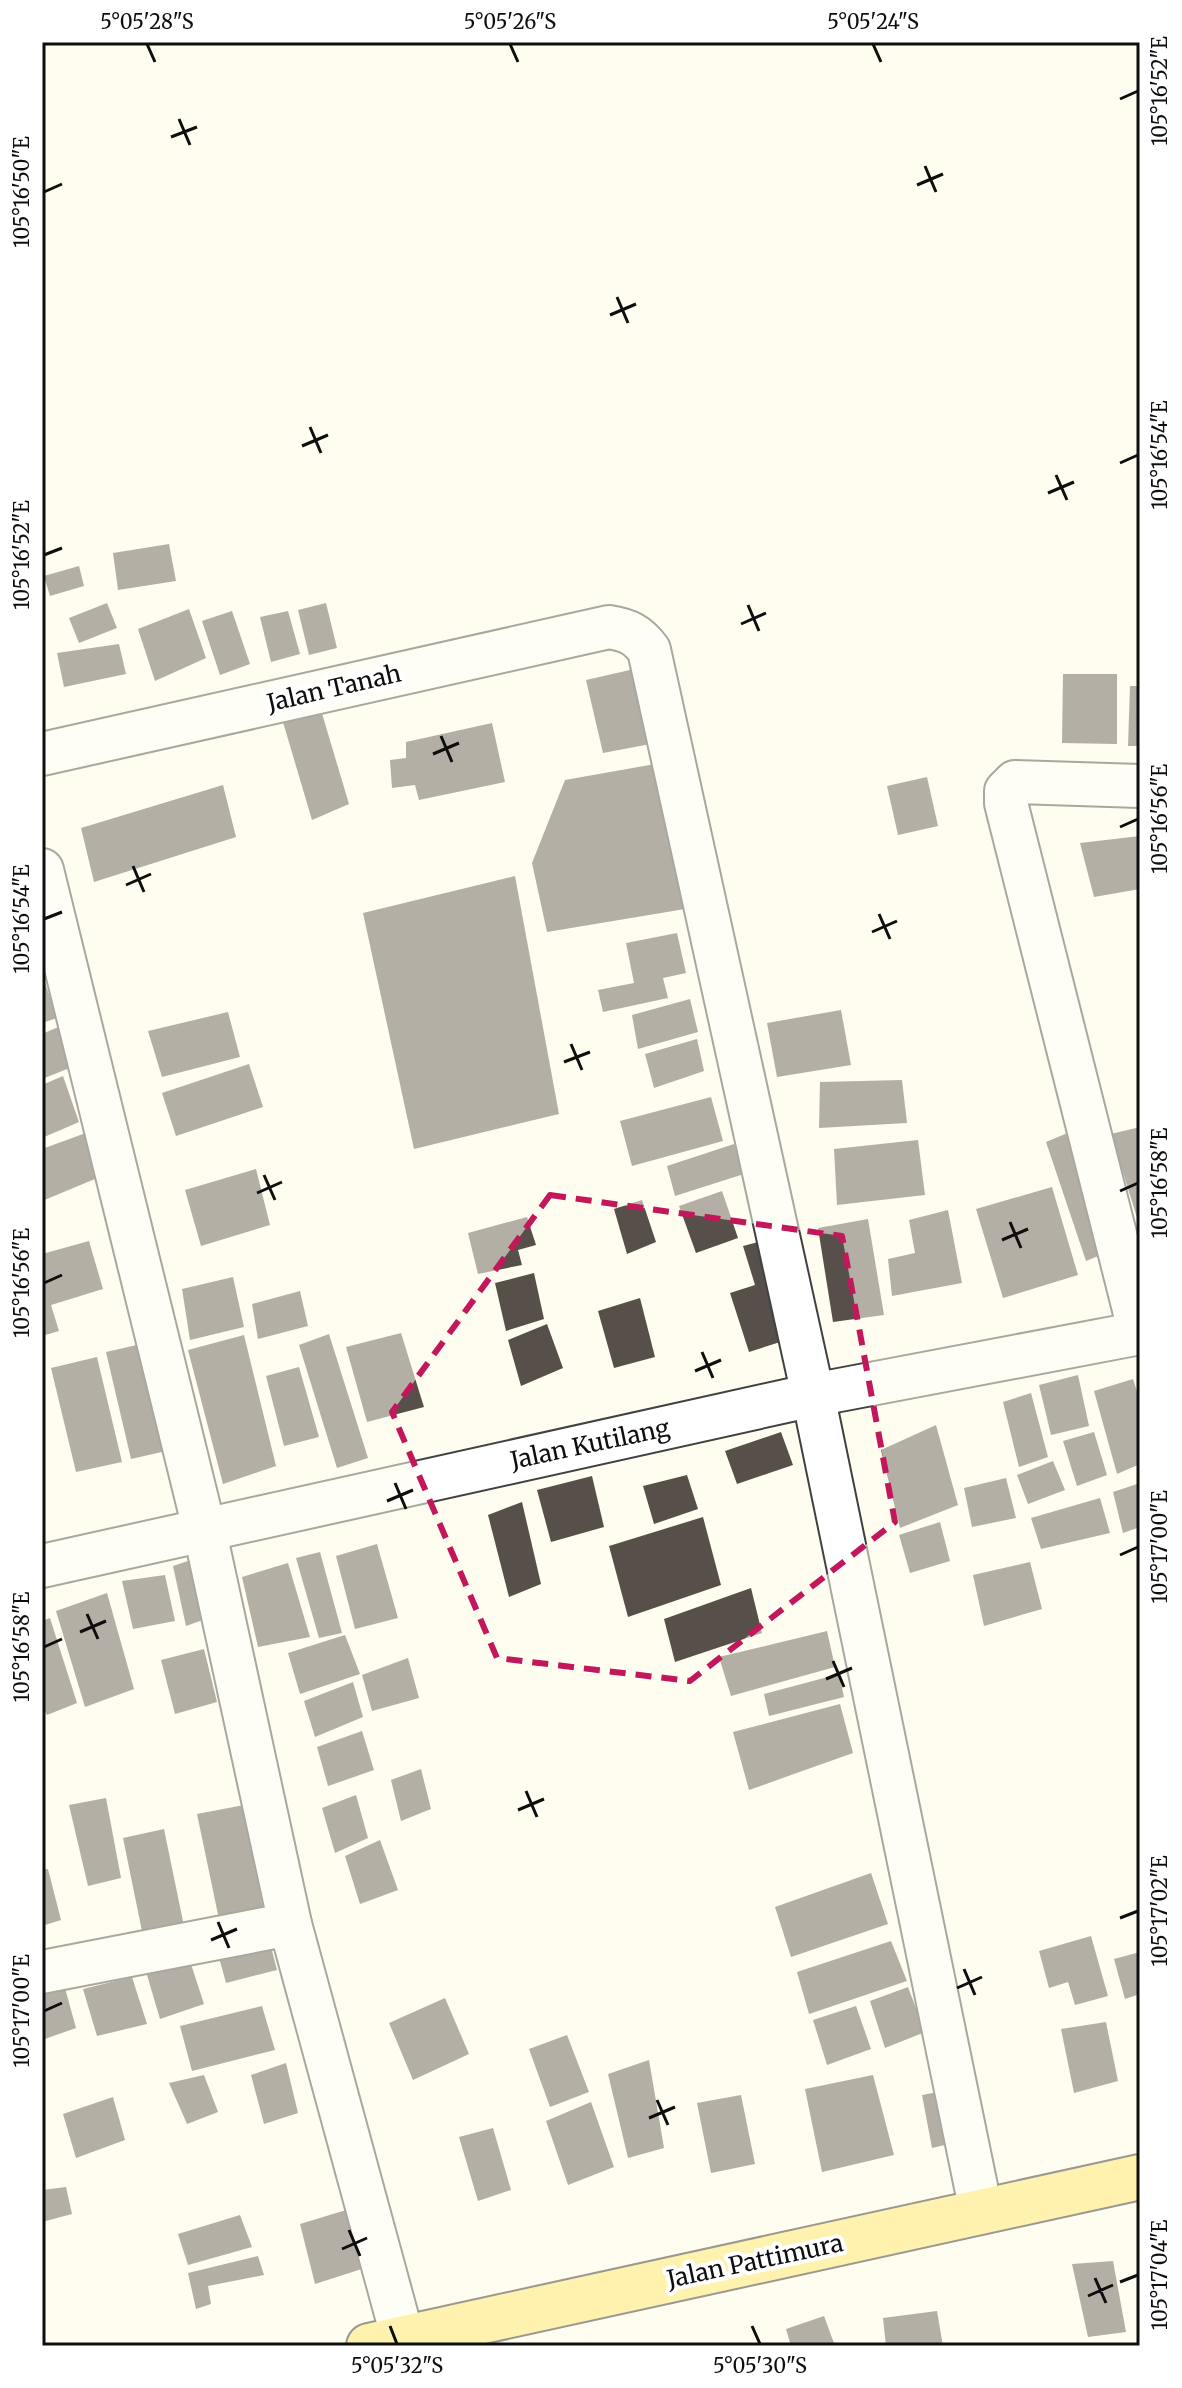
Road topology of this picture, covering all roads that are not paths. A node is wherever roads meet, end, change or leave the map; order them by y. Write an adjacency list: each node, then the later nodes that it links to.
1 (42, 754): 5 (street, Jalan Tanah)
2 (1140, 786): 4 (street)
3 (42, 870): 6 (street)
4 (1140, 1333): 5 (street, Jalan Kutilang)
5 (813, 1395): 6 (street, Jalan Kutilang); 11 (street)
6 (204, 1528): 7 (street, Jalan Kutilang); 8 (street)
7 (42, 1566)
8 (290, 1924): 9 (street); 12 (street)
9 (42, 1972)
10 (1140, 2177): 11 (main road, Jalan Pattimura)
11 (981, 2211): 12 (main road, Jalan Pattimura)
12 (386, 2342)

